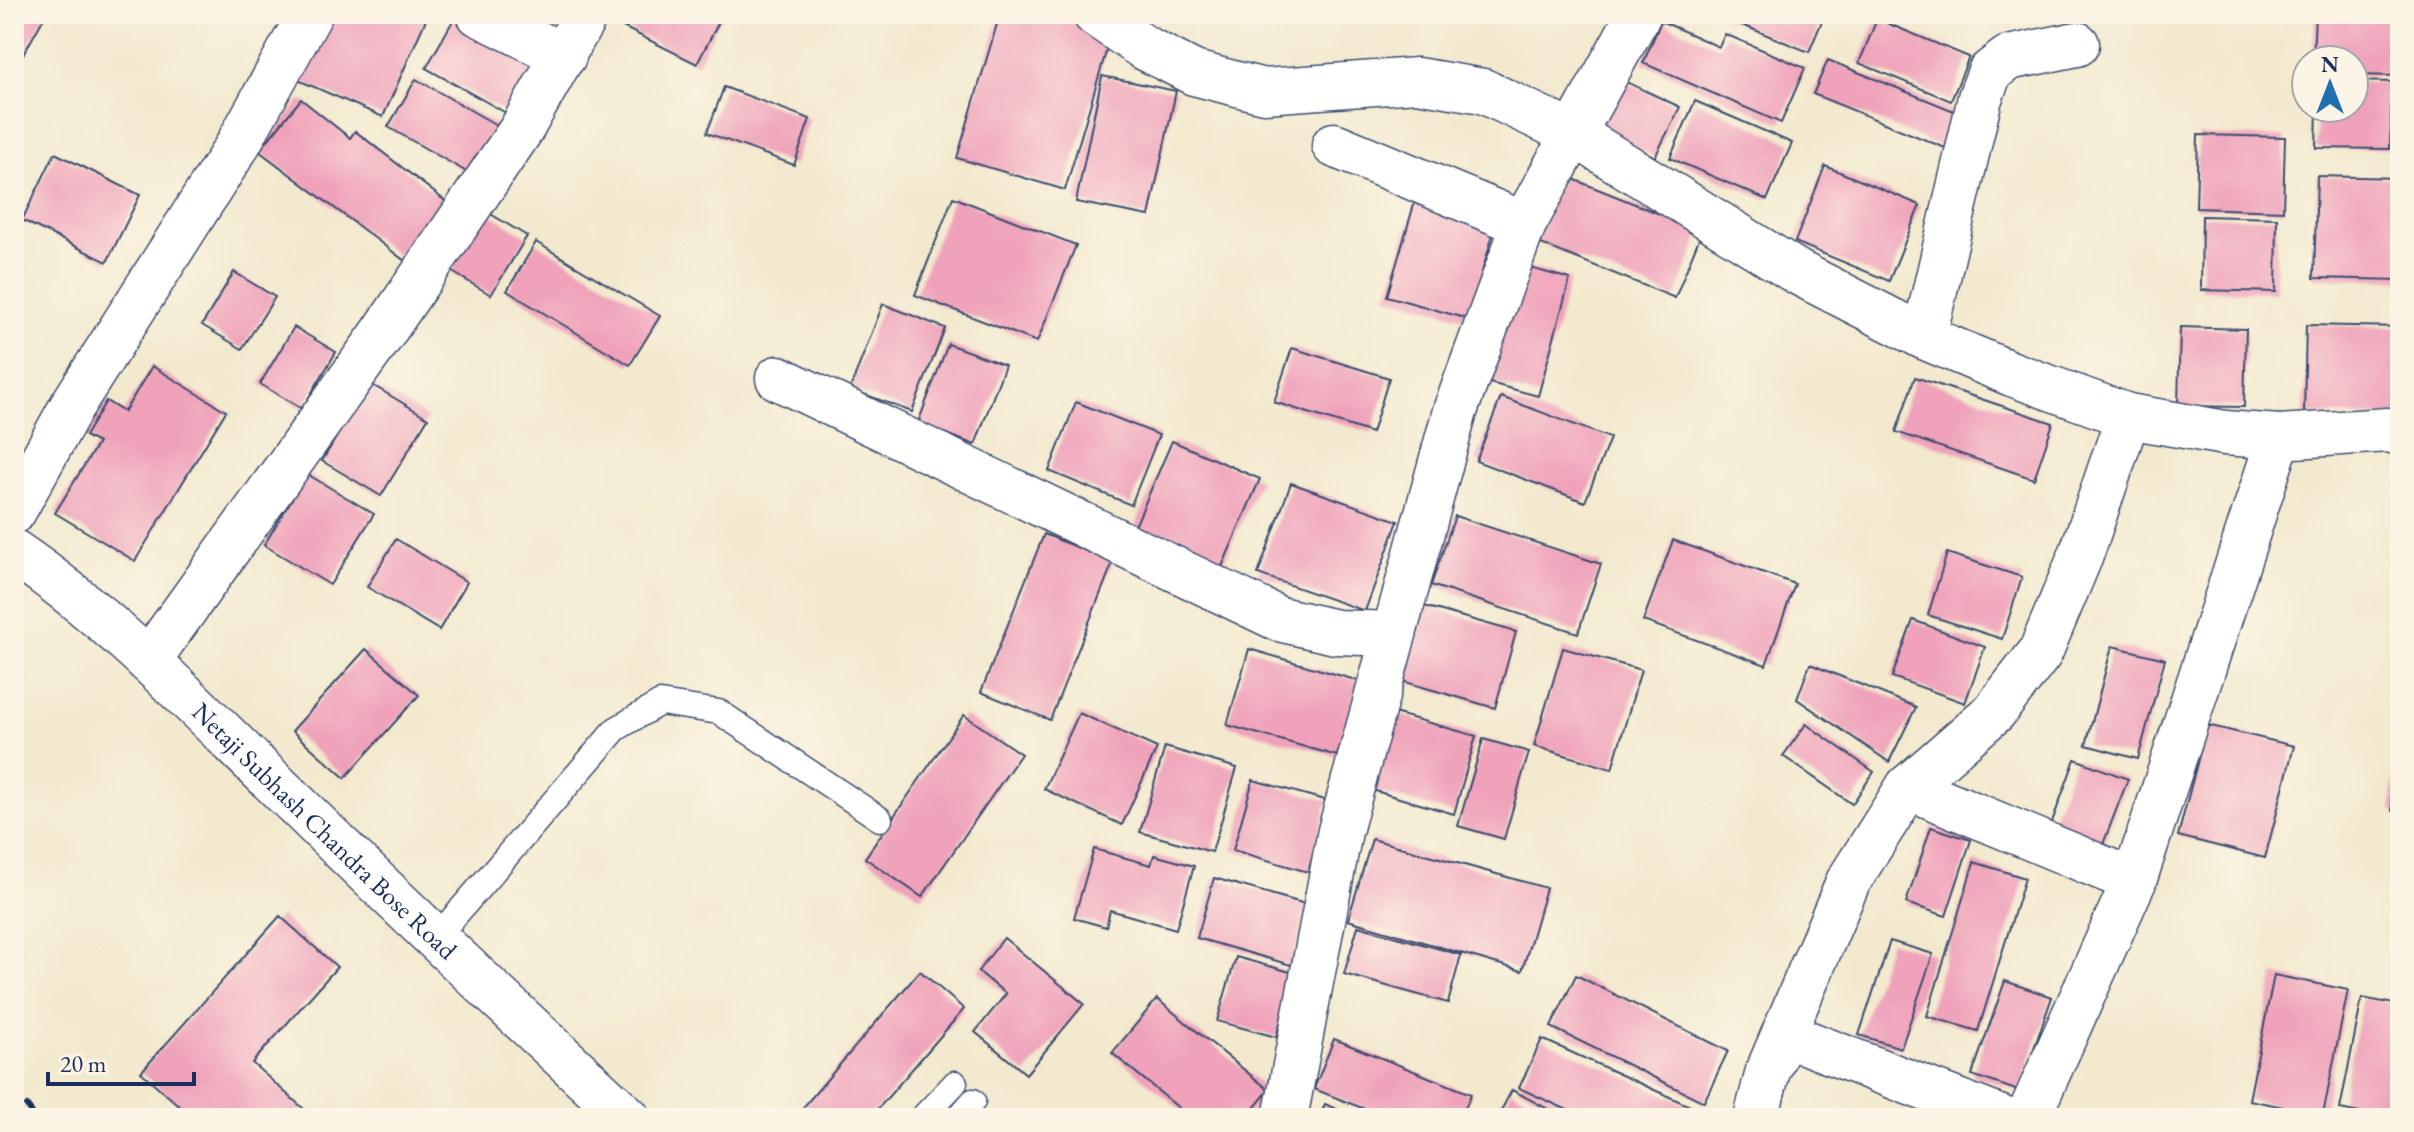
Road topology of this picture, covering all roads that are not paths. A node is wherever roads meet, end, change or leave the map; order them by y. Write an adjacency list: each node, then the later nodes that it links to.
1 (310, 14): 16 (street)
2 (479, 14): 7 (street)
3 (586, 14): 7 (street)
4 (1095, 14): 8 (street)
5 (1639, 14): 8 (street)
6 (2077, 44): 11 (street)
7 (564, 56): 19 (street)
8 (1574, 134): 10 (street); 11 (street)
9 (1334, 145): 10 (street)
10 (1524, 224): 18 (street)
11 (1924, 337): 13 (street)
12 (778, 378): 18 (street)
13 (2128, 416): 15 (street); 20 (street)
14 (2400, 433): 15 (street)
15 (2279, 437): 22 (street)
16 (14, 511)
17 (14, 552): 19 (street, Netaji Subhash Chandra Bose Road)
18 (1394, 634): 28 (street)
19 (148, 661): 23 (street, Netaji Subhash Chandra Bose Road)
20 (1908, 787): 22 (street); 24 (street)
21 (880, 819): 23 (lane)
22 (2134, 881): 31 (street)
23 (436, 938): 26 (street, Netaji Subhash Chandra Bose Road)
24 (1784, 1034): 29 (street); 30 (street)
25 (955, 1083): 27 (lane)
26 (628, 1118)
27 (922, 1118)
28 (1285, 1118)
29 (1756, 1118)
30 (2001, 1118)
31 (2028, 1118)

